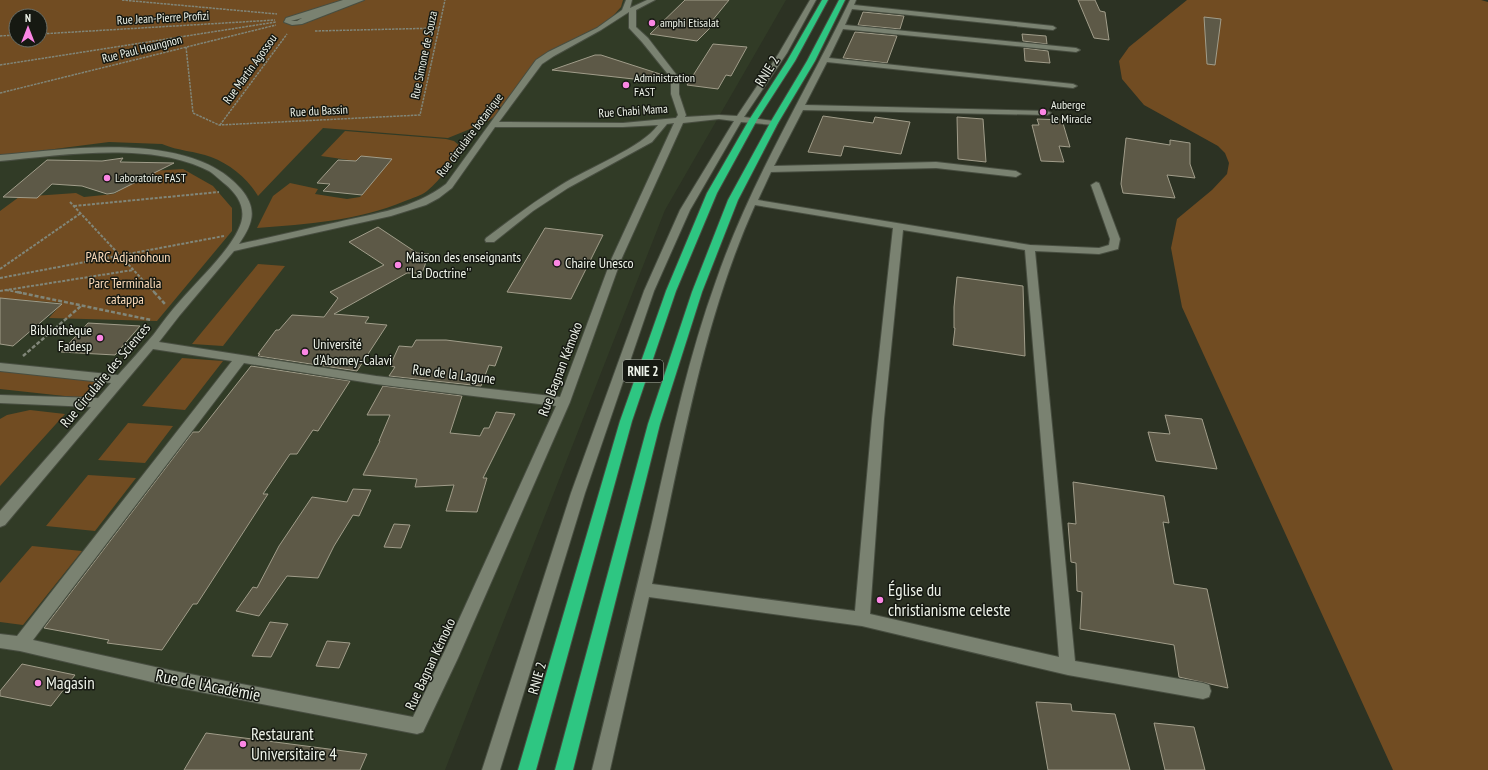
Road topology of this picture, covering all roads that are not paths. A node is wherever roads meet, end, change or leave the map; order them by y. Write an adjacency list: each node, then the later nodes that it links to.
1 (350, 0): 2 (street)
2 (361, 0)
3 (629, 0): 9 (street)
4 (652, 0): 8 (street)
5 (813, 0): 17 (street)
6 (826, 0): 19 (highway, RNIE 2 / RNIE 2)
7 (848, 2): 10 (street); 11 (street); 21 (highway, RNIE 2 / RNIE 2)
8 (633, 9): 9 (street); 18 (street)
9 (625, 11): 22 (street, Rue circulaire botanique)
10 (841, 27): 12 (street); 13 (street)
11 (1053, 28)
12 (1076, 50)
13 (825, 60): 14 (street); 15 (street)
14 (1073, 86)
15 (799, 107): 16 (street); 24 (street)
16 (1048, 113)
17 (739, 119): 18 (street, Rue Chabi Mama); 19 (street, Rue Chabi Mama); 47 (street)
18 (680, 120): 20 (street, Rue Chabi Mama); 37 (street, Rue Bagnan Kémoko)
19 (753, 120): 21 (street, Rue Chabi Mama); 48 (highway, RNIE 2 / RNIE 2)
20 (665, 121): 22 (street, Rue Chabi Mama); 29 (street)
21 (774, 123): 49 (highway, RNIE 2 / RNIE 2)
22 (493, 124): 31 (street, Rue circulaire botanique)
23 (0, 158): 31 (street, Rue Circulaire des Sciences)
24 (769, 169): 25 (street); 27 (street)
25 (1016, 174)
26 (1096, 185): 30 (street)
27 (752, 202): 28 (street); 40 (street)
28 (898, 226): 30 (street); 41 (street)
29 (490, 240)
30 (1030, 248): 44 (street)
31 (230, 249): 32 (street, Rue Circulaire des Sciences)
32 (151, 345): 33 (street, Rue de la Lagune); 35 (street, Rue Circulaire des Sciences)
33 (241, 358): 37 (street, Rue de la Lagune); 43 (street)
34 (5, 368): 35 (street)
35 (121, 380): 38 (street, Rue Circulaire des Sciences)
36 (0, 399): 38 (street)
37 (564, 402): 46 (street, Rue Bagnan Kémoko)
38 (101, 403): 39 (street, Rue Circulaire des Sciences)
39 (0, 521)
40 (644, 590): 41 (street); 50 (street)
41 (862, 619): 44 (street)
42 (0, 641): 43 (street, Rue de l'Académie)
43 (20, 644): 46 (street, Rue de l'Académie)
44 (1068, 667): 45 (street)
45 (1203, 691)
46 (417, 726)
47 (491, 770)
48 (526, 770)
49 (564, 770)
50 (601, 770)

